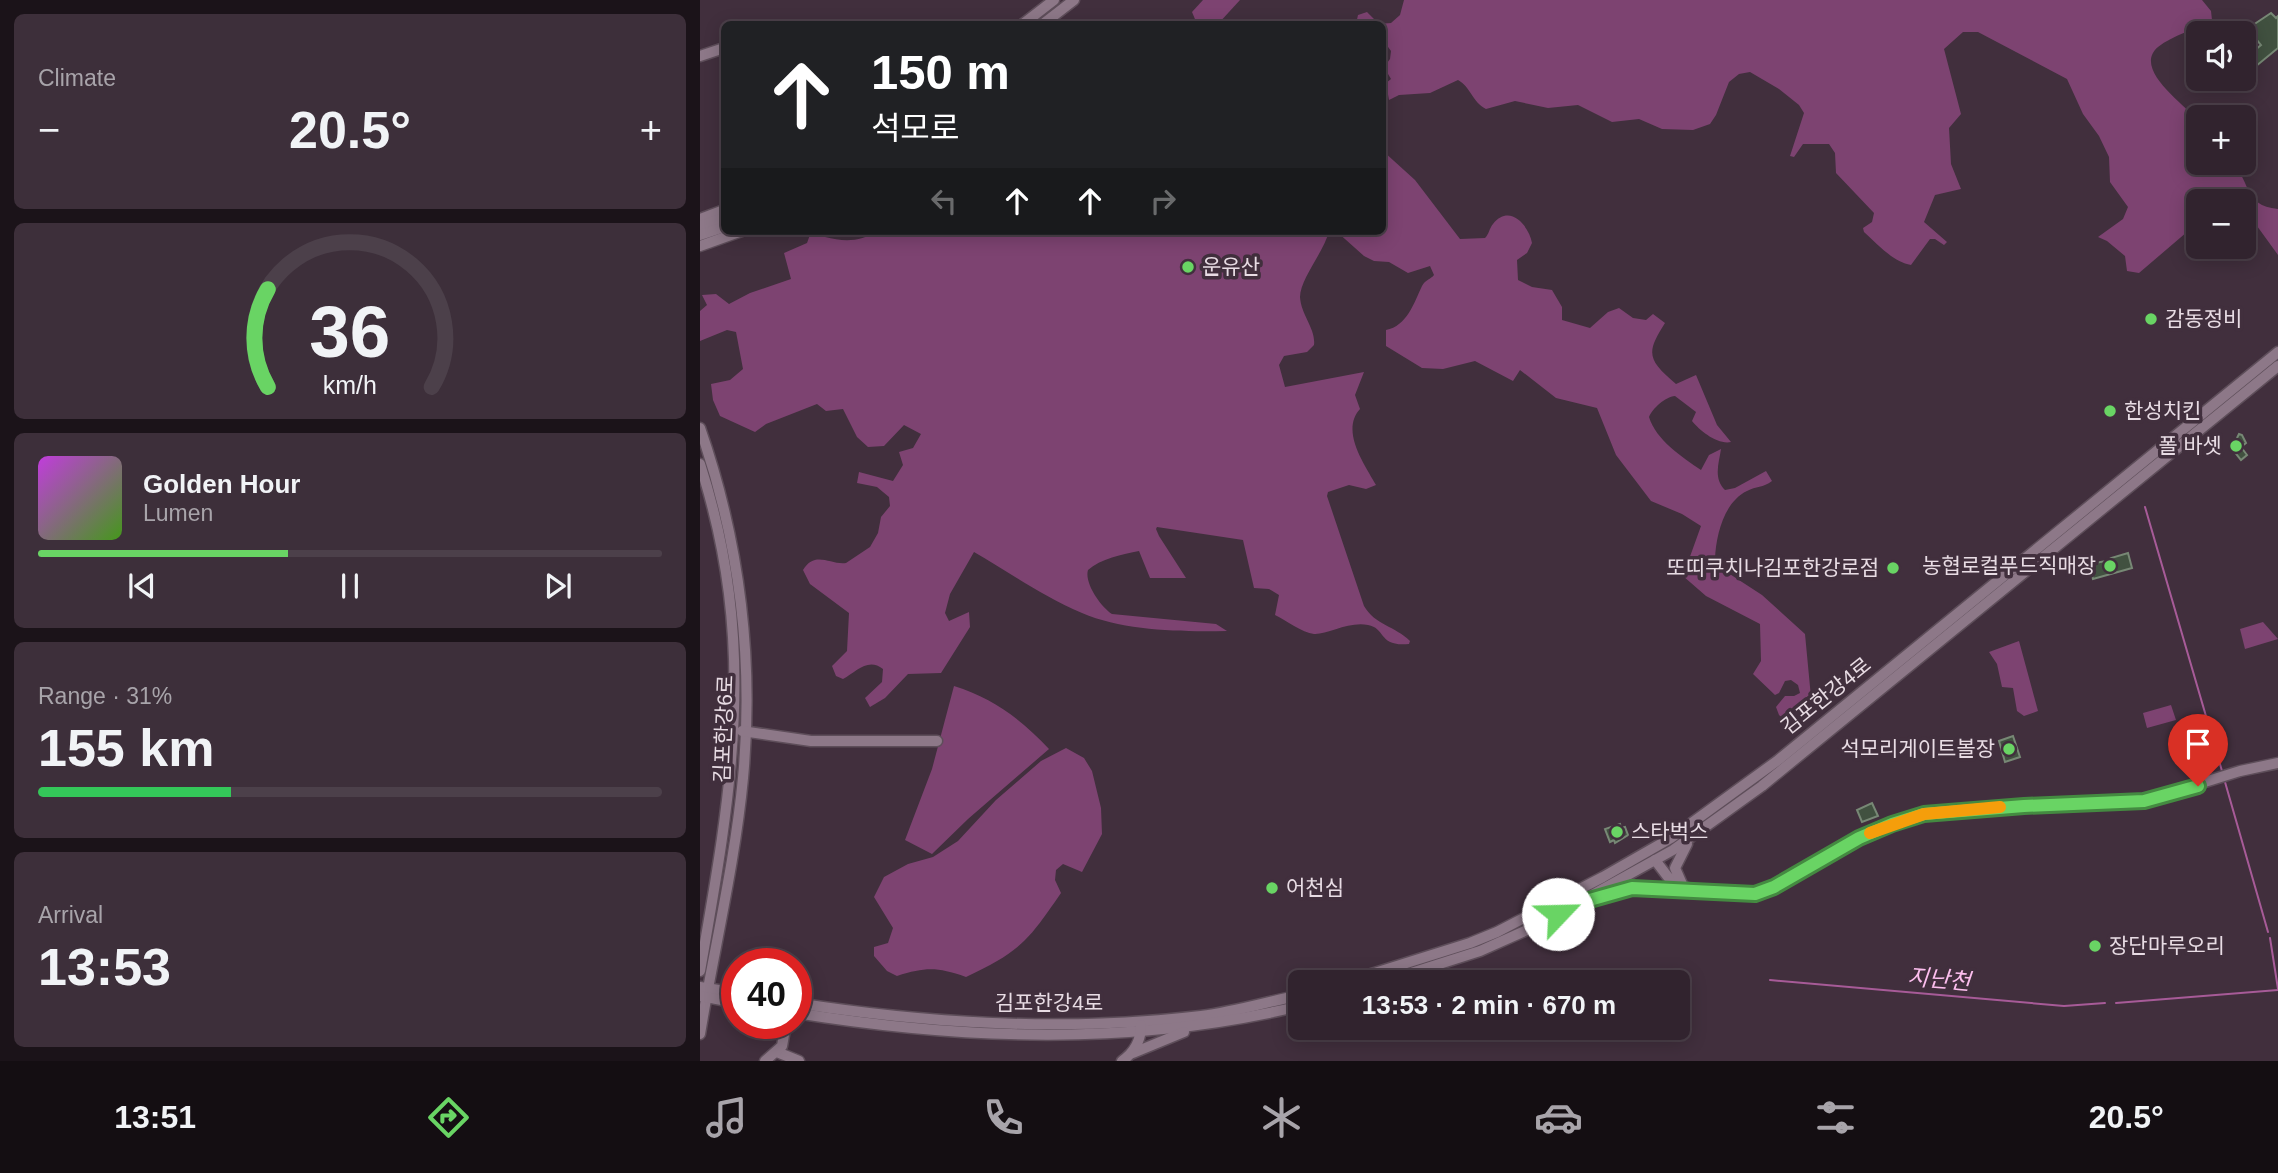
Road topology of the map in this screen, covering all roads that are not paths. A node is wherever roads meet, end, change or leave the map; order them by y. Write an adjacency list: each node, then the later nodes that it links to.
1 (1054, 0): 3 (street)
2 (1074, 0): 4 (street)
3 (1027, 21)
4 (1047, 21)
5 (721, 49): 6 (street)
6 (700, 55)
7 (721, 211): 8 (street)
8 (700, 219)
9 (721, 219): 10 (street)
10 (700, 226)
11 (721, 228): 12 (street)
12 (700, 235)
13 (731, 235): 14 (street)
14 (700, 246)
15 (2278, 352): 27 (street, 김포한강4로)
16 (2278, 366): 22 (street, 김포한강4로)
17 (700, 428): 19 (street, 김포한강6로)
18 (700, 464): 19 (street, 김포한강6로)
19 (740, 731): 20 (street); 29 (street, 김포한강6로); 30 (street, 김포한강6로)
20 (937, 741)
21 (2278, 763): 25 (street)
22 (1695, 836): 23 (street, 김포한강4로); 24 (street)
23 (1655, 860): 24 (street); 26 (street, 김포한강4로)
24 (1684, 887): 25 (street)
25 (1701, 892): 26 (street)
26 (1579, 903): 28 (street, 김포한강4로)
27 (1382, 970)
28 (1420, 970)
29 (700, 971)
30 (704, 992): 31 (street); 38 (street, 김포한강6로)
31 (721, 998)
32 (1288, 998): 36 (street, 김포한강4로)
33 (812, 1006): 36 (street, 김포한강4로)
34 (1288, 1008): 37 (street, 김포한강4로)
35 (812, 1015): 36 (street, 김포한강4로)
36 (1141, 1026): 37 (street, 김포한강4로); 41 (street)
37 (1203, 1026): 41 (street)
38 (700, 1034)
39 (784, 1039): 40 (street)
40 (777, 1052): 42 (street); 43 (street)
41 (1133, 1054): 44 (street)
42 (765, 1061)
43 (799, 1061)
44 (1122, 1061)

